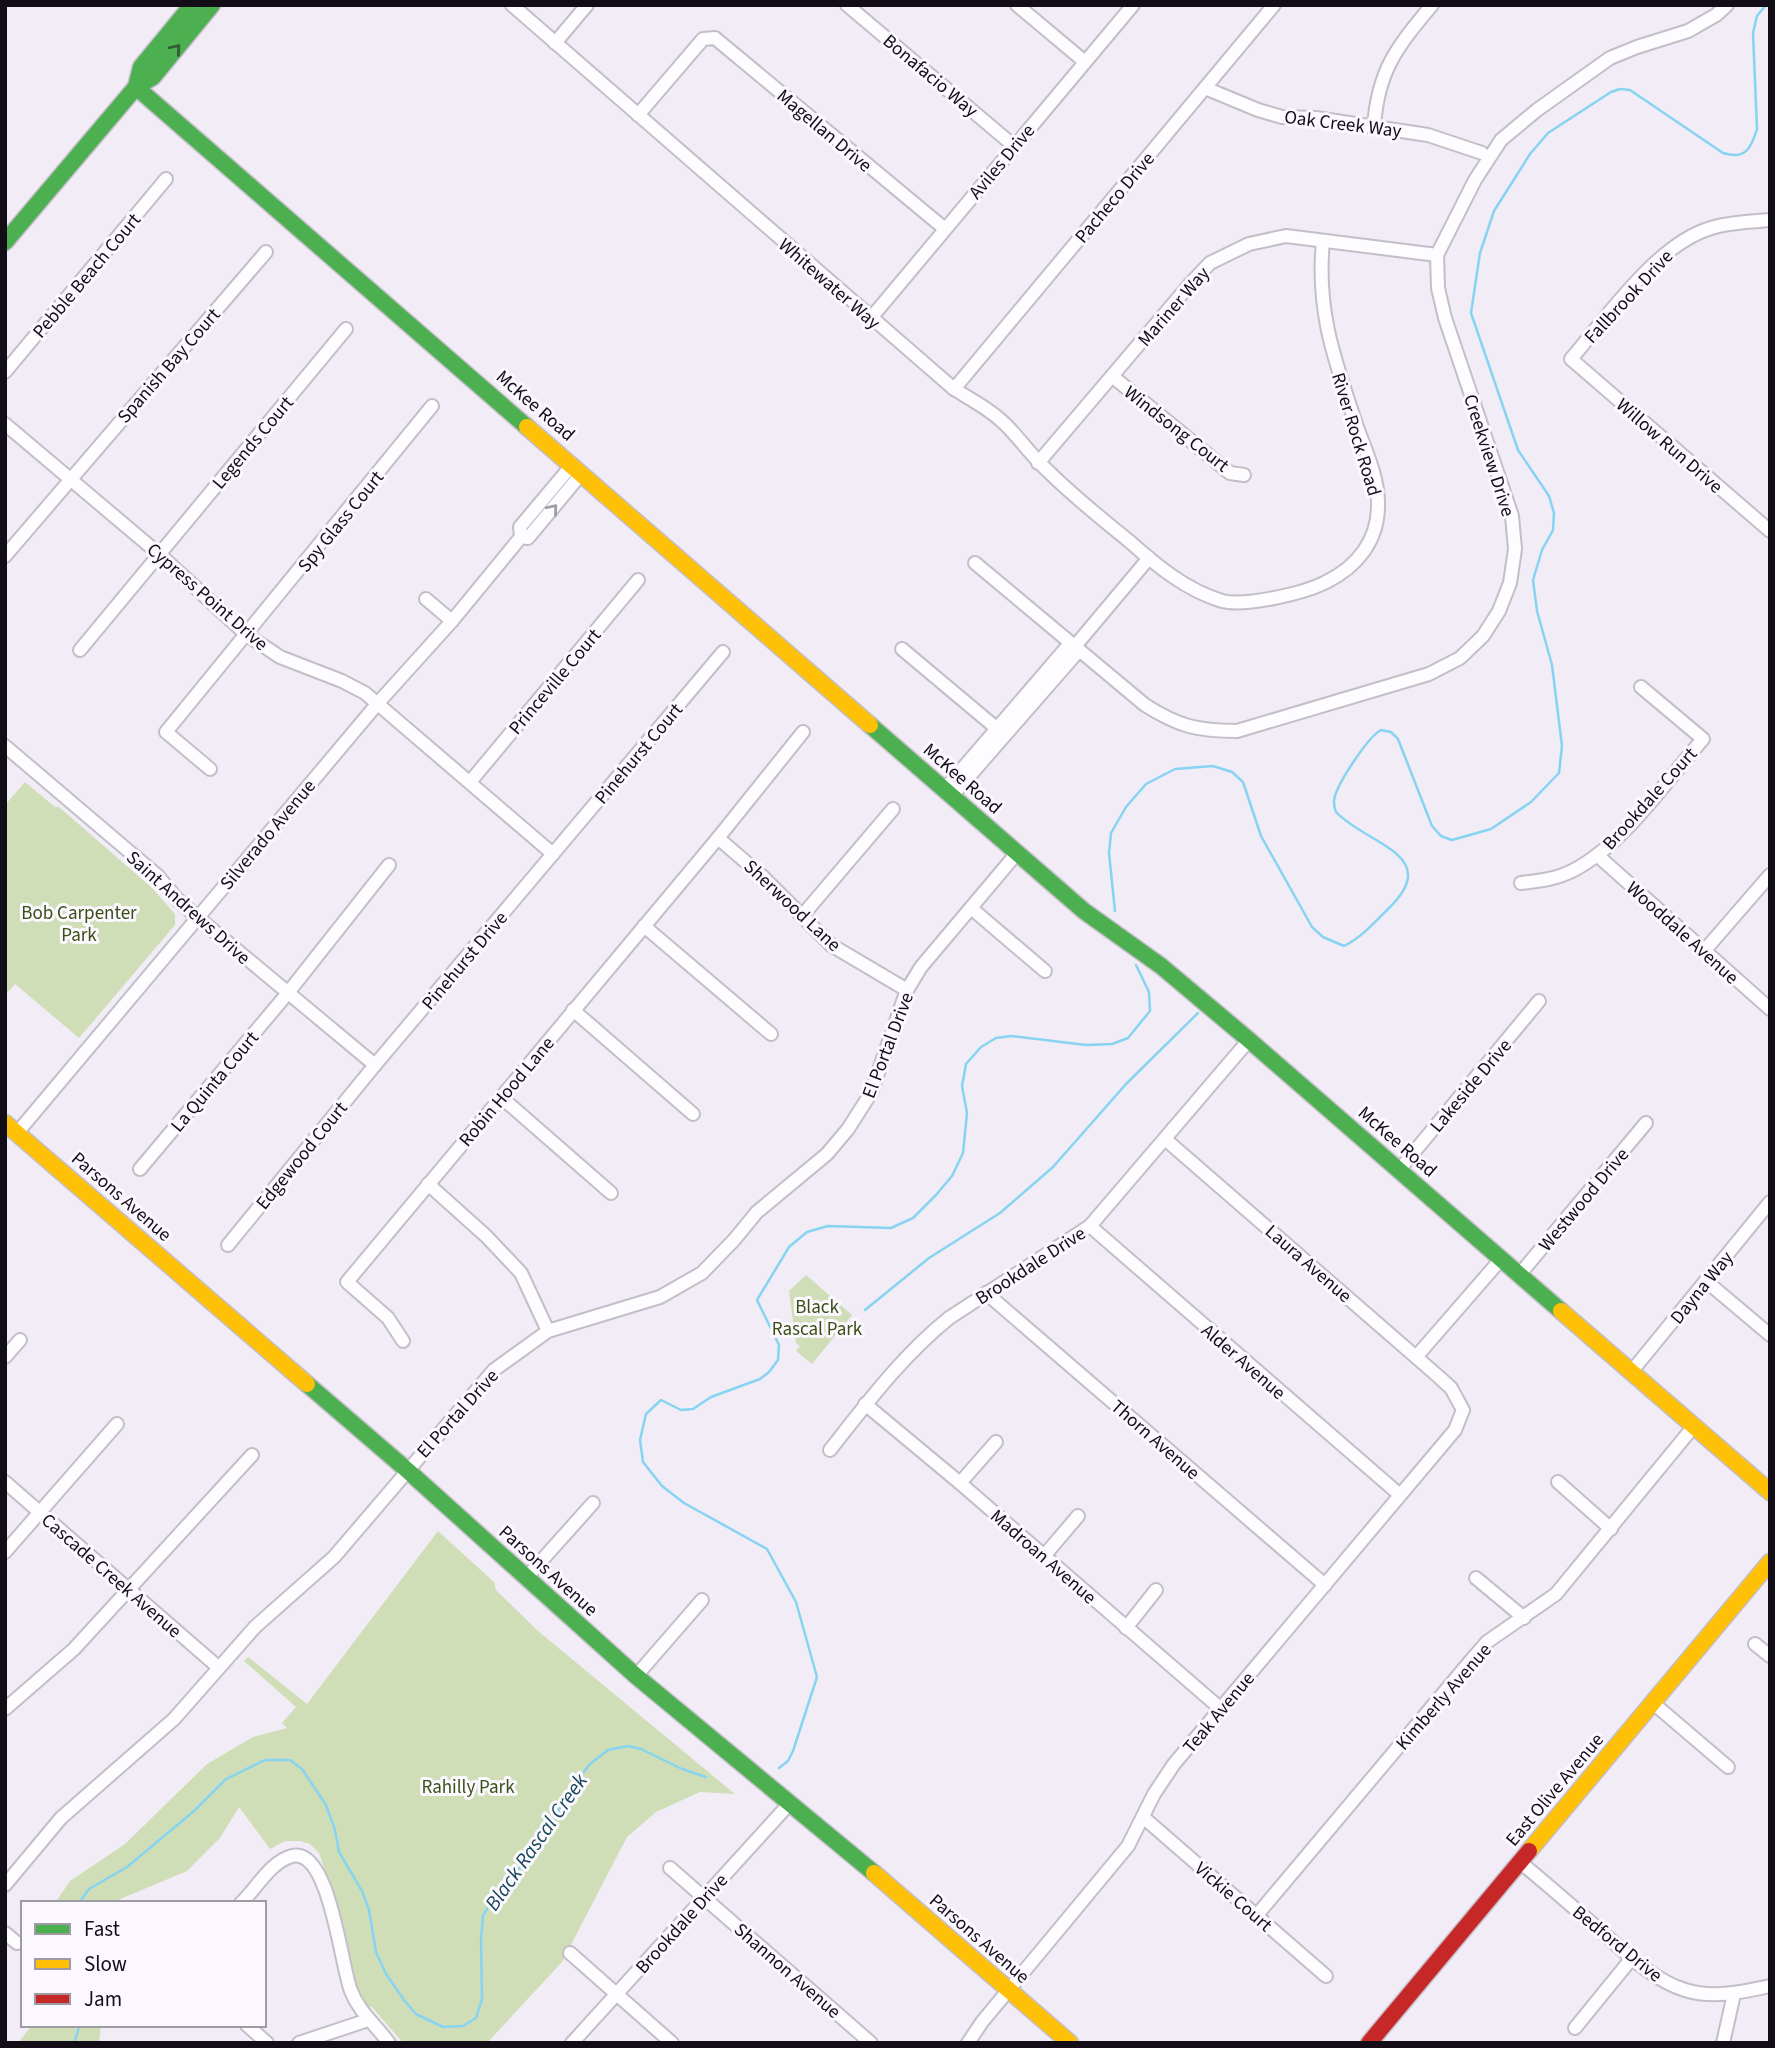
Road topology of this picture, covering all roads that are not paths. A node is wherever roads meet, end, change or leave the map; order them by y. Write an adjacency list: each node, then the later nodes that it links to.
1 (192, 5): 13 (street)
2 (212, 5): 13 (street, one-way to 2)
3 (512, 5): 11 (street, Whitewater Way)
4 (587, 5): 11 (street)
5 (847, 5): 17 (street, Bonafacio Way)
6 (1017, 5): 12 (street)
7 (1133, 5): 12 (street, Aviles Drive)
8 (1274, 5): 14 (street, Pacheco Drive)
9 (1432, 5): 16 (street)
10 (1727, 5): 25 (street, Creekview Drive)
11 (555, 43): 15 (street, Whitewater Way)
12 (1085, 62): 17 (street, Aviles Drive)
13 (136, 87): 23 (street); 35 (street, McKee Road)
14 (1205, 88): 16 (street, Oak Creek Way); 31 (street, Pacheco Drive)
15 (638, 115): 21 (street, Magellan Drive); 26 (street, Whitewater Way)
16 (1374, 126): 18 (street, Oak Creek Way)
17 (1014, 146): 21 (street, Aviles Drive)
18 (1482, 153)
19 (166, 178): 29 (street, Pebble Beach Court)
20 (1770, 219): 28 (street, Fallbrook Drive)
21 (945, 229): 26 (street, Aviles Drive)
22 (1323, 241): 25 (street, Mariner Way); 30 (street, Mariner Way); 41 (street, River Rock Road)
23 (5, 242)
24 (265, 252): 37 (street, Spanish Bay Court)
25 (1437, 255): 47 (street, Creekview Drive)
26 (871, 318): 31 (street, Whitewater Way)
27 (346, 329): 39 (street, Legends Court)
28 (1571, 359): 38 (street, Willow Run Drive)
29 (5, 372)
30 (1112, 376): 34 (street, Mariner Way); 36 (street, Windsong Court)
31 (954, 389): 34 (street, Whitewater Way)
32 (432, 406): 46 (street, Spy Glass Court)
33 (5, 424): 37 (street, Cypress Point Drive)
34 (1038, 463): 41 (street, Whitewater Way)
35 (577, 469): 45 (street, Silverado Avenue); 58 (street, McKee Road)
36 (1244, 475)
37 (70, 479): 39 (street, Cypress Point Drive); 40 (street, Spanish Bay Court)
38 (1770, 531)
39 (159, 554): 46 (street, Cypress Point Drive); 49 (street, Legends Court)
40 (5, 556)
41 (1149, 558): 47 (street)
42 (975, 563): 47 (street, Creekview Drive)
43 (638, 580): 57 (street, Princeville Court)
44 (426, 599): 45 (street)
45 (452, 621): 52 (street, Silverado Avenue)
46 (247, 635): 52 (street, Cypress Point Drive); 56 (street, Spy Glass Court)
47 (1076, 645): 54 (street)
48 (902, 649): 54 (street)
49 (80, 650)
50 (723, 652): 62 (street, Pinehurst Court)
51 (1642, 687): 63 (street, Brookdale Court)
52 (378, 702): 57 (street, Cypress Point Drive); 69 (street, Silverado Avenue)
53 (803, 732): 60 (street, Robin Hood Lane)
54 (1001, 732): 58 (street)
55 (5, 746): 69 (street, Saint Andrews Drive)
56 (210, 769)
57 (470, 782): 62 (street, Cypress Point Drive)
58 (949, 793): 61 (street, McKee Road)
59 (893, 809): 68 (street)
60 (718, 838): 68 (street, Sherwood Lane); 70 (street, Robin Hood Lane)
61 (1017, 853): 67 (street, El Portal Drive); 79 (street, McKee Road)
62 (553, 854): 80 (street, Pinehurst Drive)
63 (1597, 855): 66 (street); 71 (street, Wooddale Avenue)
64 (389, 865): 74 (street, La Quinta Court)
65 (1770, 875): 71 (street)
66 (1521, 883)
67 (971, 908): 72 (street); 73 (street, El Portal Drive)
68 (802, 916): 73 (street, Sherwood Lane)
69 (197, 917): 74 (street, Saint Andrews Drive); 84 (street, Silverado Avenue)
70 (644, 926): 77 (street, Robin Hood Lane); 78 (street)
71 (1705, 950): 76 (street, Wooddale Avenue)
72 (1045, 971)
73 (907, 990): 97 (street, El Portal Drive)
74 (287, 994): 80 (street, Saint Andrews Drive); 86 (street, La Quinta Court)
75 (1539, 1001): 87 (street, Lakeside Drive)
76 (1770, 1009)
77 (573, 1010): 81 (street, Robin Hood Lane); 82 (street)
78 (771, 1034)
79 (1249, 1040): 85 (street, Brookdale Drive); 87 (street, McKee Road)
80 (375, 1065): 92 (street, Edgewood Court)
81 (501, 1097): 88 (street, Robin Hood Lane); 89 (street)
82 (693, 1114)
83 (1646, 1123): 94 (street, Westwood Drive)
84 (11, 1128): 111 (street, Parsons Avenue)
85 (1165, 1139): 91 (street, Brookdale Drive); 102 (street, Laura Avenue)
86 (141, 1169)
87 (1400, 1169): 93 (street, McKee Road)
88 (428, 1184): 97 (street); 100 (street, Robin Hood Lane)
89 (611, 1193)
90 (1770, 1202): 95 (street, Dayna Way)
91 (1090, 1226): 96 (street, Brookdale Drive); 116 (street, Alder Avenue)
92 (228, 1245)
93 (1502, 1258): 94 (street, McKee Road); 102 (street)
94 (1520, 1274): 103 (street, McKee Road)
95 (1706, 1281): 98 (street); 103 (street, Dayna Way)
96 (986, 1293): 105 (street, Brookdale Drive); 126 (street, Thorn Avenue)
97 (548, 1331): 111 (street, El Portal Drive)
98 (1770, 1335)
99 (20, 1340): 101 (street)
100 (403, 1341)
101 (5, 1357)
102 (1416, 1357): 104 (street, Laura Avenue)
103 (1632, 1371): 107 (street, McKee Road)
104 (1451, 1388): 116 (street, Teak Avenue)
105 (865, 1404): 109 (street, Brookdale Drive); 114 (street, Madroan Avenue)
106 (117, 1423): 118 (street)
107 (1694, 1426): 115 (street, McKee Road); 120 (street, Kimberly Avenue)
108 (996, 1442): 114 (street)
109 (830, 1450)
110 (252, 1455): 127 (street)
111 (407, 1470): 124 (street, Parsons Avenue); 134 (street, El Portal Drive)
112 (5, 1482): 118 (street, Cascade Creek Avenue)
113 (1558, 1482): 120 (street)
114 (960, 1483): 122 (street, Madroan Avenue)
115 (1770, 1492)
116 (1400, 1495): 126 (street, Teak Avenue)
117 (593, 1503): 124 (street)
118 (40, 1513): 121 (street); 127 (street, Cascade Creek Avenue)
119 (1078, 1516): 122 (street)
120 (1611, 1529): 130 (street, Kimberly Avenue)
121 (5, 1552)
122 (1045, 1556): 131 (street, Madroan Avenue)
123 (1770, 1562): 136 (street, East Olive Avenue)
124 (526, 1578): 135 (street, Parsons Avenue)
125 (1476, 1578): 130 (street)
126 (1325, 1585): 138 (street, Teak Avenue)
127 (128, 1588): 134 (street, Cascade Creek Avenue); 137 (street)
128 (1156, 1590): 131 (street)
129 (702, 1600): 135 (street)
130 (1524, 1618): 147 (street, Kimberly Avenue)
131 (1126, 1628): 138 (street, Madroan Avenue)
132 (1755, 1644): 133 (street)
133 (1770, 1656)
134 (218, 1667): 144 (street, El Portal Drive)
135 (636, 1676): 140 (street, Parsons Avenue)
136 (1653, 1703): 139 (street); 142 (street, East Olive Avenue)
137 (5, 1709)
138 (1221, 1709): 141 (street, Teak Avenue)
139 (1728, 1766)
140 (790, 1803): 145 (street, Brookdale Drive); 154 (street, Parsons Avenue)
141 (1143, 1816): 147 (street, Vickie Court); 154 (street, Teak Avenue)
142 (1520, 1862): 151 (street, Bedford Drive); 168 (street, East Olive Avenue)
143 (670, 1868): 145 (street, Shannon Avenue)
144 (5, 1885)
145 (705, 1898): 155 (street, Brookdale Drive); 165 (street, Shannon Avenue)
146 (243, 1901): 157 (street)
147 (1256, 1915): 152 (street, Vickie Court)
148 (5, 1933): 149 (street)
149 (18, 1943)
150 (570, 1953): 155 (street)
151 (1632, 1958): 156 (street, Bedford Drive); 159 (street)
152 (1326, 1976)
153 (1770, 1986): 156 (street, Bedford Drive)
154 (1008, 1990): 166 (street, Teak Avenue); 167 (street, Parsons Avenue)
155 (616, 1994): 163 (street, Brookdale Drive); 164 (street)
156 (1734, 1994): 169 (street)
157 (368, 2020): 161 (street); 162 (street)
158 (249, 2027): 160 (street)
159 (1575, 2028)
160 (267, 2043)
161 (299, 2043)
162 (389, 2043)
163 (572, 2043)
164 (672, 2043)
165 (871, 2043)
166 (968, 2043)
167 (1070, 2043)
168 (1369, 2043)
169 (1723, 2043)

